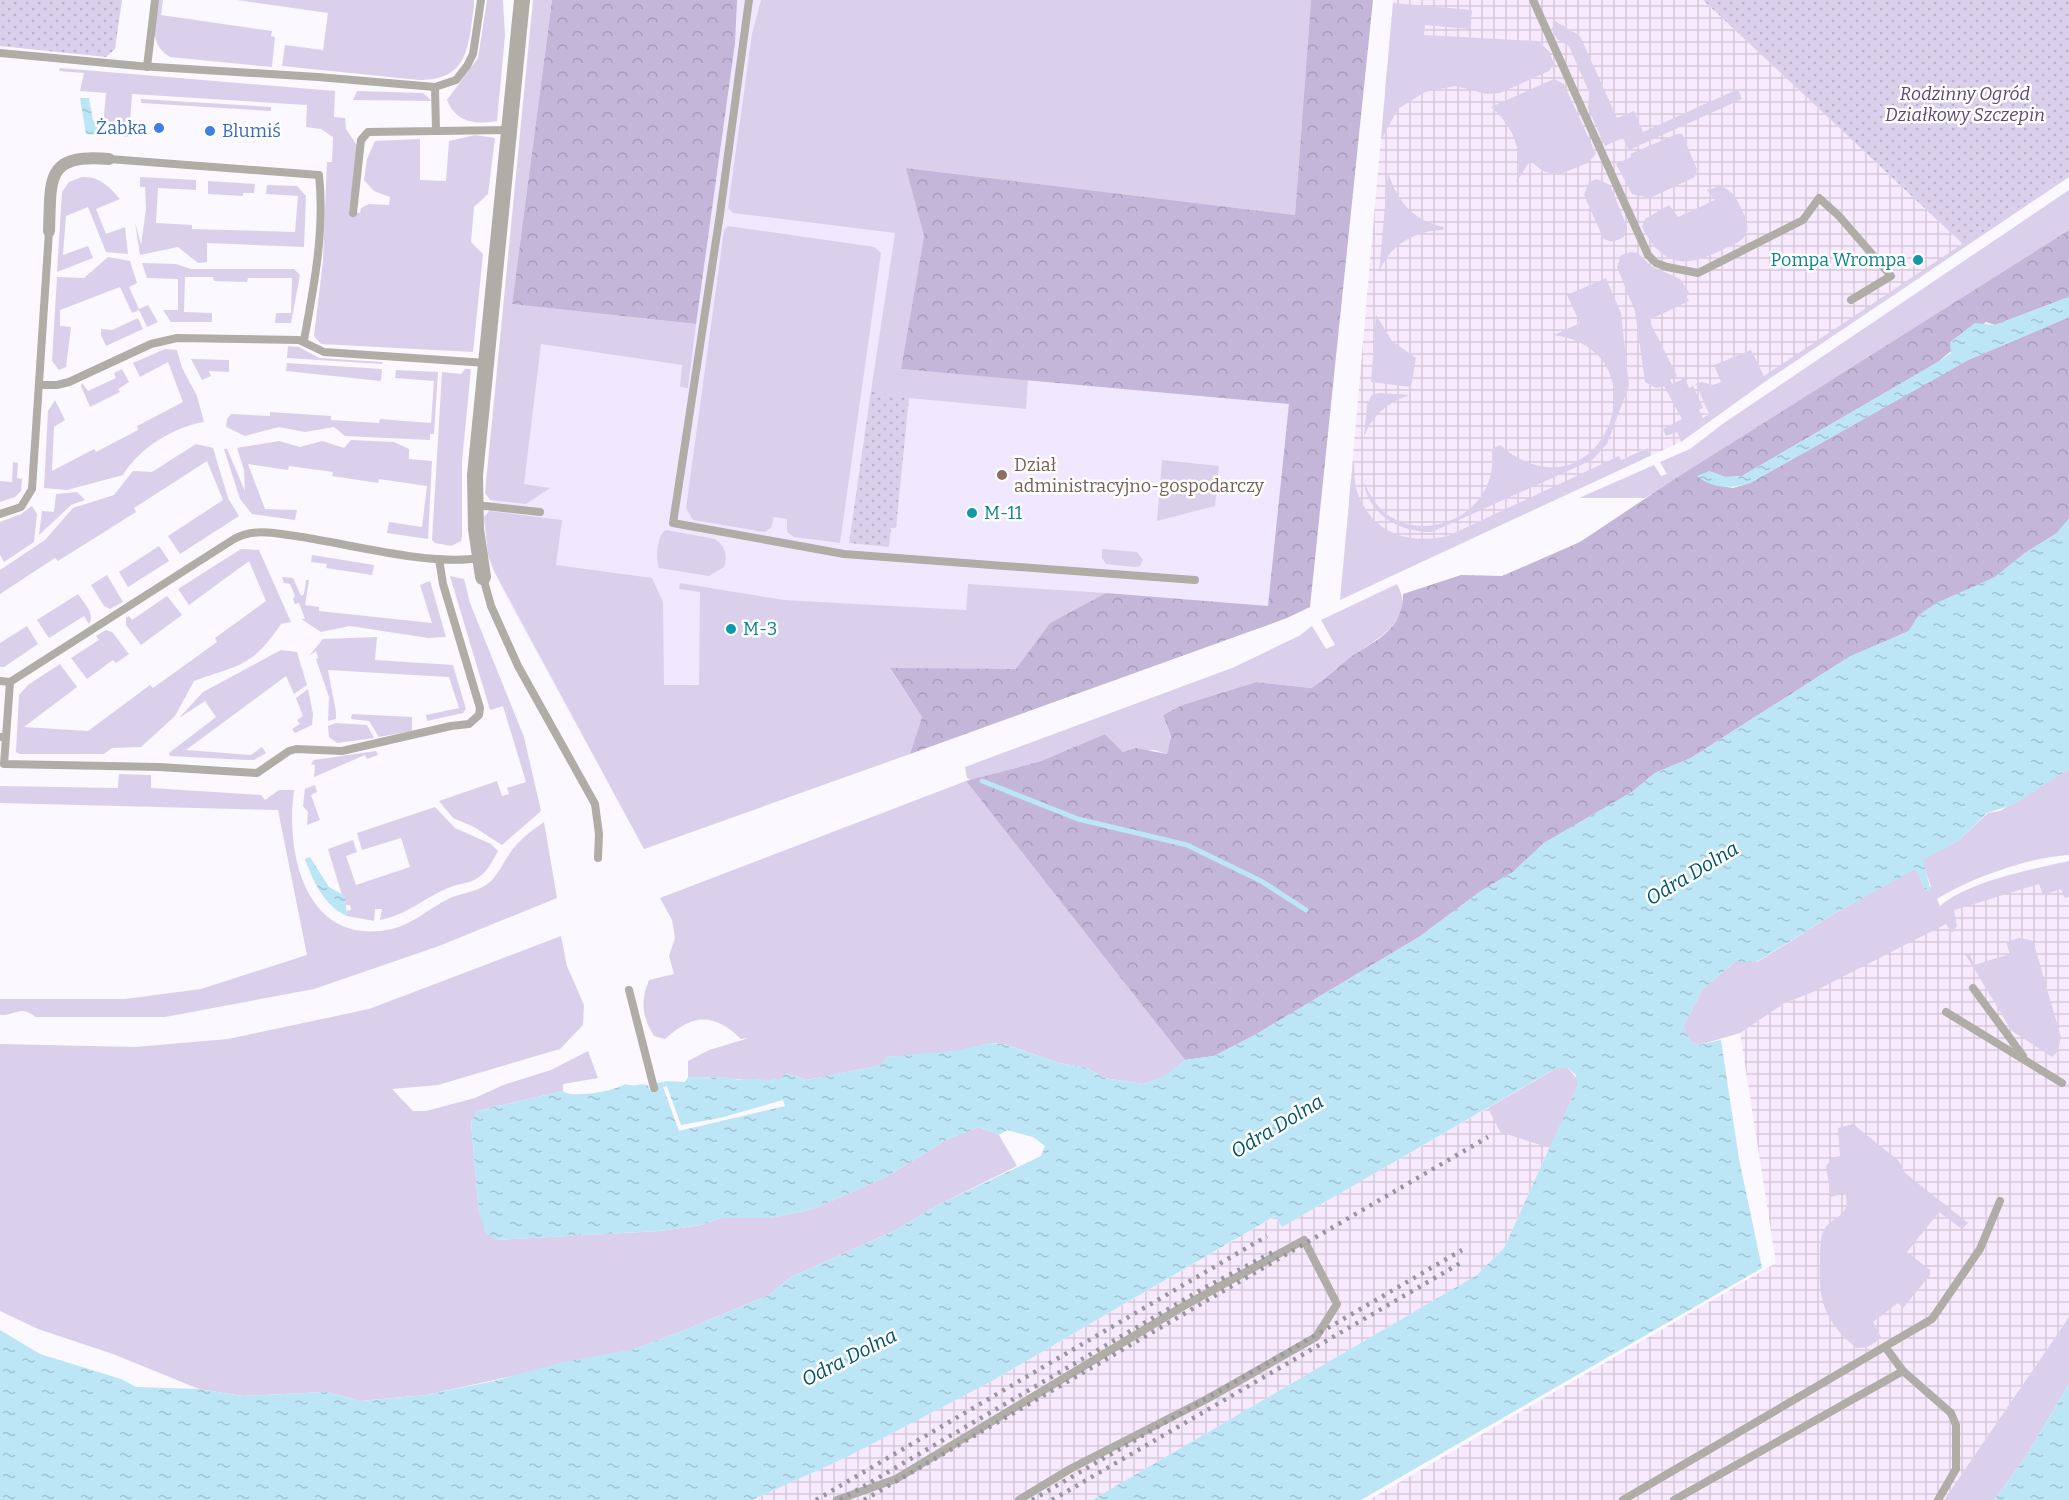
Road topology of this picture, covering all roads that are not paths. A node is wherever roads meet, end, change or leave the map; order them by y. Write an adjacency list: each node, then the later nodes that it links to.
1 (155, 0): 7 (lane)
2 (481, 0): 8 (lane)
3 (522, 0): 9 (street)
4 (749, 0): 24 (lane)
5 (1533, 0): 14 (lane)
6 (0, 53): 7 (lane)
7 (147, 66): 8 (lane)
8 (435, 87): 10 (lane)
9 (510, 130): 10 (lane); 16 (street)
10 (436, 131): 12 (lane)
11 (109, 159): 13 (street); 15 (lane)
12 (353, 213)
13 (49, 231): 17 (lane)
14 (1851, 300)
15 (303, 340): 16 (lane); 17 (lane)
16 (487, 363): 18 (street)
17 (39, 385): 20 (lane)
18 (476, 505): 19 (lane); 21 (street)
19 (540, 512)
20 (0, 514)
21 (480, 558): 22 (lane); 23 (street)
22 (439, 559): 25 (lane); 27 (lane)
23 (483, 577): 28 (lane)
24 (1195, 580)
25 (5, 682): 26 (lane)
26 (3, 737): 27 (lane)
27 (2, 764)
28 (598, 858)
29 (1973, 988): 32 (lane)
30 (629, 990): 34 (lane)
31 (1946, 1012): 32 (lane)
32 (2026, 1061): 33 (lane)
33 (2062, 1083)
34 (654, 1088)
35 (2000, 1201): 36 (lane)
36 (1886, 1348): 37 (lane); 40 (lane)
37 (1903, 1371): 41 (lane); 42 (lane)
38 (837, 1500): 39 (lane)
39 (1018, 1500)
40 (1623, 1500)
41 (1674, 1500)
42 (1938, 1500)

